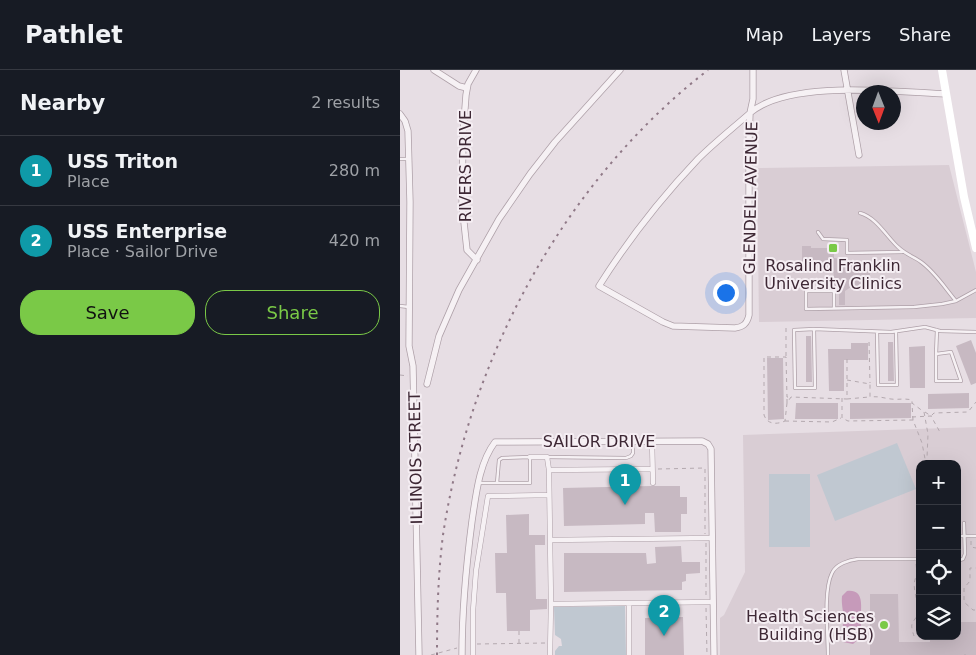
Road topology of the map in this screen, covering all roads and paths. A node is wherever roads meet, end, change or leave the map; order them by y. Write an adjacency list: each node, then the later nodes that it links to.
1 (434, 70): 7 (street)
2 (476, 70): 7 (street, RIVERS DRIVE)
3 (620, 70): 19 (street)
4 (753, 70): 10 (street, GLENDELL AVENUE)
5 (844, 70): 8 (street)
6 (942, 70): 9 (main road)
7 (467, 88): 19 (street, RIVERS DRIVE)
8 (848, 90): 9 (street); 10 (street); 12 (street)
9 (946, 94): 17 (main road)
10 (750, 113): 10 (street, GLENDELL AVENUE)
11 (400, 114): 14 (street, ILLINOIS STREET)
12 (859, 155)
13 (400, 159): 14 (lane)
14 (409, 159): 23 (street, ILLINOIS STREET)
15 (860, 213): 18 (lane)
16 (818, 232): 18 (lane)
17 (976, 248)
18 (904, 252): 21 (lane)
19 (477, 260): 38 (street)
20 (976, 290): 21 (lane)
21 (956, 300): 24 (lane)
22 (400, 306): 23 (lane)
23 (410, 306): 36 (street, ILLINOIS STREET)
24 (834, 308): 24 (lane)
25 (786, 328): 33 (path)
26 (814, 329): 26 (lane); 28 (lane)
27 (937, 330): 29 (lane); 30 (lane); 32 (lane)
28 (877, 332): 29 (lane); 29 (lane)
29 (896, 332)
30 (976, 332)
31 (869, 342): 39 (path)
32 (936, 354): 32 (lane)
33 (786, 356): 40 (path); 54 (path)
34 (847, 359): 37 (path)
35 (400, 375): 36 (path)
36 (414, 376): 87 (street, ILLINOIS STREET)
37 (847, 380): 39 (path); 44 (path)
38 (427, 384)
39 (870, 384): 42 (path)
40 (787, 397): 41 (path); 46 (path)
41 (791, 397): 43 (path); 46 (path)
42 (870, 397): 44 (path); 47 (path)
43 (842, 398): 44 (path); 52 (path)
44 (847, 398)
45 (976, 402): 50 (path)
46 (787, 403): 54 (path)
47 (912, 403): 48 (path); 51 (path)
48 (924, 412): 49 (path); 50 (path)
49 (925, 416): 50 (path); 51 (path); 60 (path)
50 (931, 416): 55 (path)
51 (912, 417): 53 (path)
52 (842, 418): 53 (path); 54 (path)
53 (913, 420): 60 (path)
54 (785, 421)
55 (941, 434)
56 (633, 441): 57 (street, SAILOR DRIVE); 59 (lane); 65 (street, SAILOR DRIVE)
57 (652, 441): 61 (street); 69 (street, SAILOR DRIVE)
58 (530, 457): 59 (street); 64 (lane); 64 (lane)
59 (547, 457): 62 (street)
60 (926, 460)
61 (652, 469): 62 (street); 63 (street)
62 (549, 470): 66 (street)
63 (653, 482)
64 (498, 483): 65 (lane)
65 (478, 484): 86 (street, SAILOR DRIVE)
66 (549, 495): 71 (street); 84 (street)
67 (964, 523): 68 (lane)
68 (964, 536): 70 (lane); 74 (lane)
69 (712, 538): 71 (street); 77 (street, SAILOR DRIVE)
70 (976, 538): 72 (path)
71 (550, 540): 79 (street)
72 (976, 548)
73 (916, 559): 94 (lane)
74 (961, 560)
75 (976, 568): 80 (path)
76 (916, 576): 82 (path)
77 (713, 602): 78 (street); 93 (street, SAILOR DRIVE)
78 (629, 603): 79 (street); 92 (street)
79 (551, 604): 83 (street)
80 (976, 610)
81 (519, 631): 85 (path)
82 (914, 636)
83 (551, 643): 85 (path); 91 (street)
84 (473, 644): 85 (path); 90 (street)
85 (519, 644)
86 (462, 647): 88 (path); 89 (street, SAILOR DRIVE)
87 (419, 655)
88 (431, 655)
89 (462, 655)
90 (473, 655)
91 (550, 655)
92 (629, 655)
93 (714, 655)
94 (828, 655)

